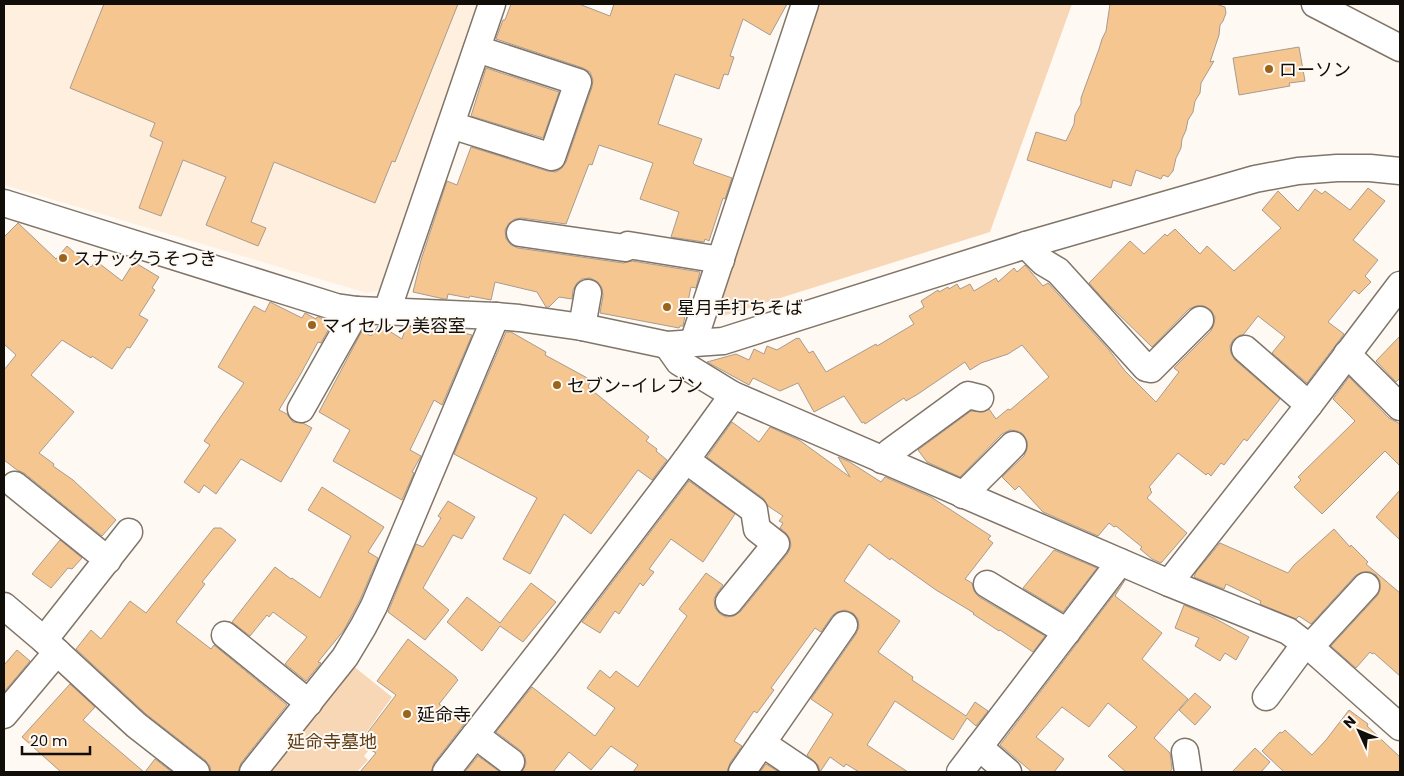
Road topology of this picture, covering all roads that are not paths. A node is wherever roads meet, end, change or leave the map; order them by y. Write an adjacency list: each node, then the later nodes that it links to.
1 (492, 4): 5 (street)
2 (805, 4): 11 (street)
3 (1315, 4): 4 (street)
4 (1400, 48)
5 (477, 49): 6 (street); 6 (street)
6 (451, 124): 15 (street)
7 (1400, 171): 10 (street)
8 (9, 211): 14 (street)
9 (520, 233): 11 (street)
10 (1026, 245): 17 (street); 19 (street)
11 (721, 260): 19 (street)
12 (1400, 285): 22 (street)
13 (588, 293): 18 (street)
14 (357, 310): 15 (street); 27 (street)
15 (387, 311): 16 (street)
16 (496, 316): 18 (street); 47 (street)
17 (1200, 320)
18 (582, 327): 20 (street)
19 (693, 343): 20 (street)
20 (667, 346): 23 (street)
21 (1245, 349): 25 (street)
22 (1347, 354): 25 (street); 26 (street)
23 (733, 395): 29 (street); 30 (street)
24 (980, 398): 30 (street)
25 (1310, 404): 36 (street)
26 (1400, 407)
27 (301, 410)
28 (1013, 445): 31 (street)
29 (686, 460): 39 (street); 50 (street)
30 (882, 460): 31 (street)
31 (963, 495): 35 (street)
32 (21, 496): 34 (street)
33 (129, 532): 34 (street)
34 (108, 560): 44 (street)
35 (1120, 562): 36 (street); 42 (street)
36 (1170, 583): 45 (street)
37 (987, 584): 42 (street)
38 (1351, 591): 45 (street)
39 (729, 602)
40 (4, 606): 44 (street)
41 (844, 625): 51 (street)
42 (1067, 632): 52 (street)
43 (224, 635): 47 (street)
44 (51, 646): 48 (street); 54 (street)
45 (1308, 646): 46 (street); 49 (street)
46 (1266, 697)
47 (309, 703): 55 (street)
48 (4, 715)
49 (1400, 727)
50 (474, 735): 53 (street); 56 (street)
51 (760, 739): 57 (street); 58 (street)
52 (979, 747): 59 (street); 60 (street)
53 (511, 762)
54 (196, 772)
55 (253, 772)
56 (446, 772)
57 (742, 772)
58 (805, 772)
59 (960, 772)
60 (1008, 772)

